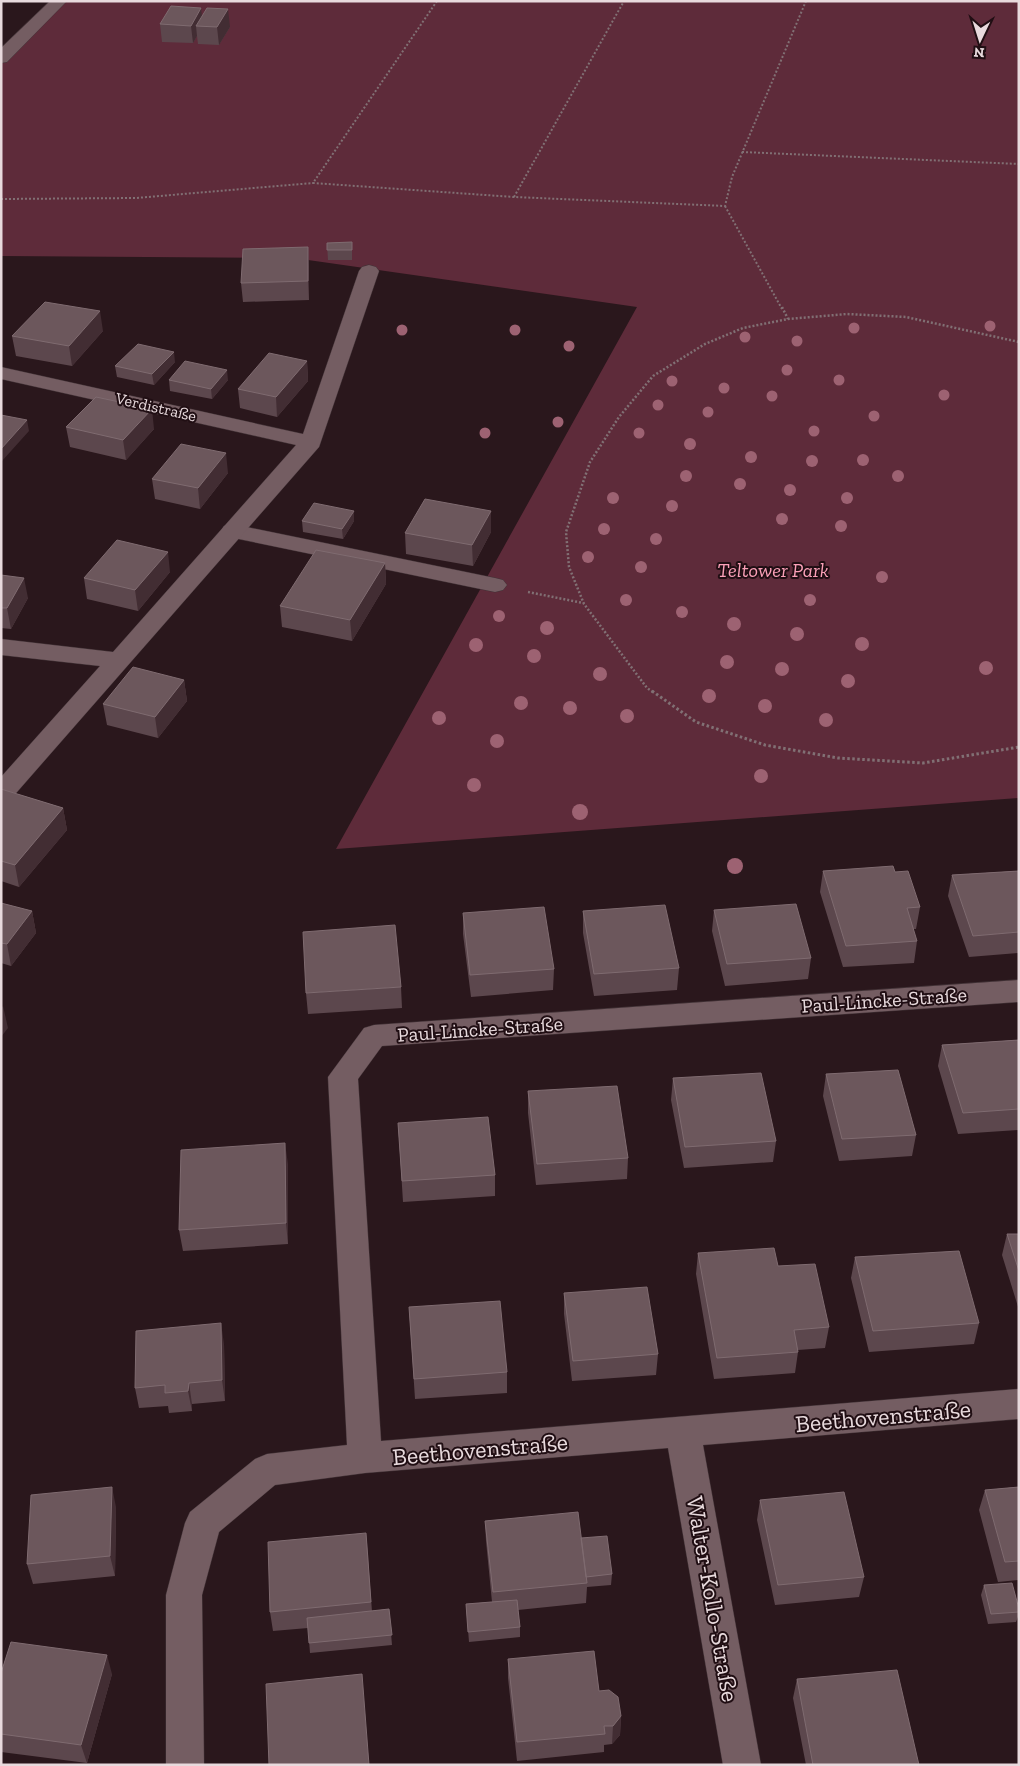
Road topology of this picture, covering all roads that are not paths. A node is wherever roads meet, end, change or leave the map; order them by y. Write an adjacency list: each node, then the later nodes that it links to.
1 (59, 1): 2 (street)
2 (1, 58)
3 (369, 271): 5 (street)
4 (1, 372): 5 (street, Verdistraße)
5 (311, 442): 6 (street)
6 (232, 531): 7 (street); 9 (street)
7 (495, 585)
8 (1, 647): 9 (street)
9 (119, 660): 10 (street)
10 (1, 794)
11 (1019, 991): 14 (street, Paul-Lincke-Straße)
12 (1019, 1404): 13 (street, Beethovenstraße)
13 (683, 1433): 14 (street, Beethovenstraße); 16 (street, Walter-Kollo-Straße)
14 (365, 1458): 15 (street, Beethovenstraße)
15 (185, 1765)
16 (742, 1765)

